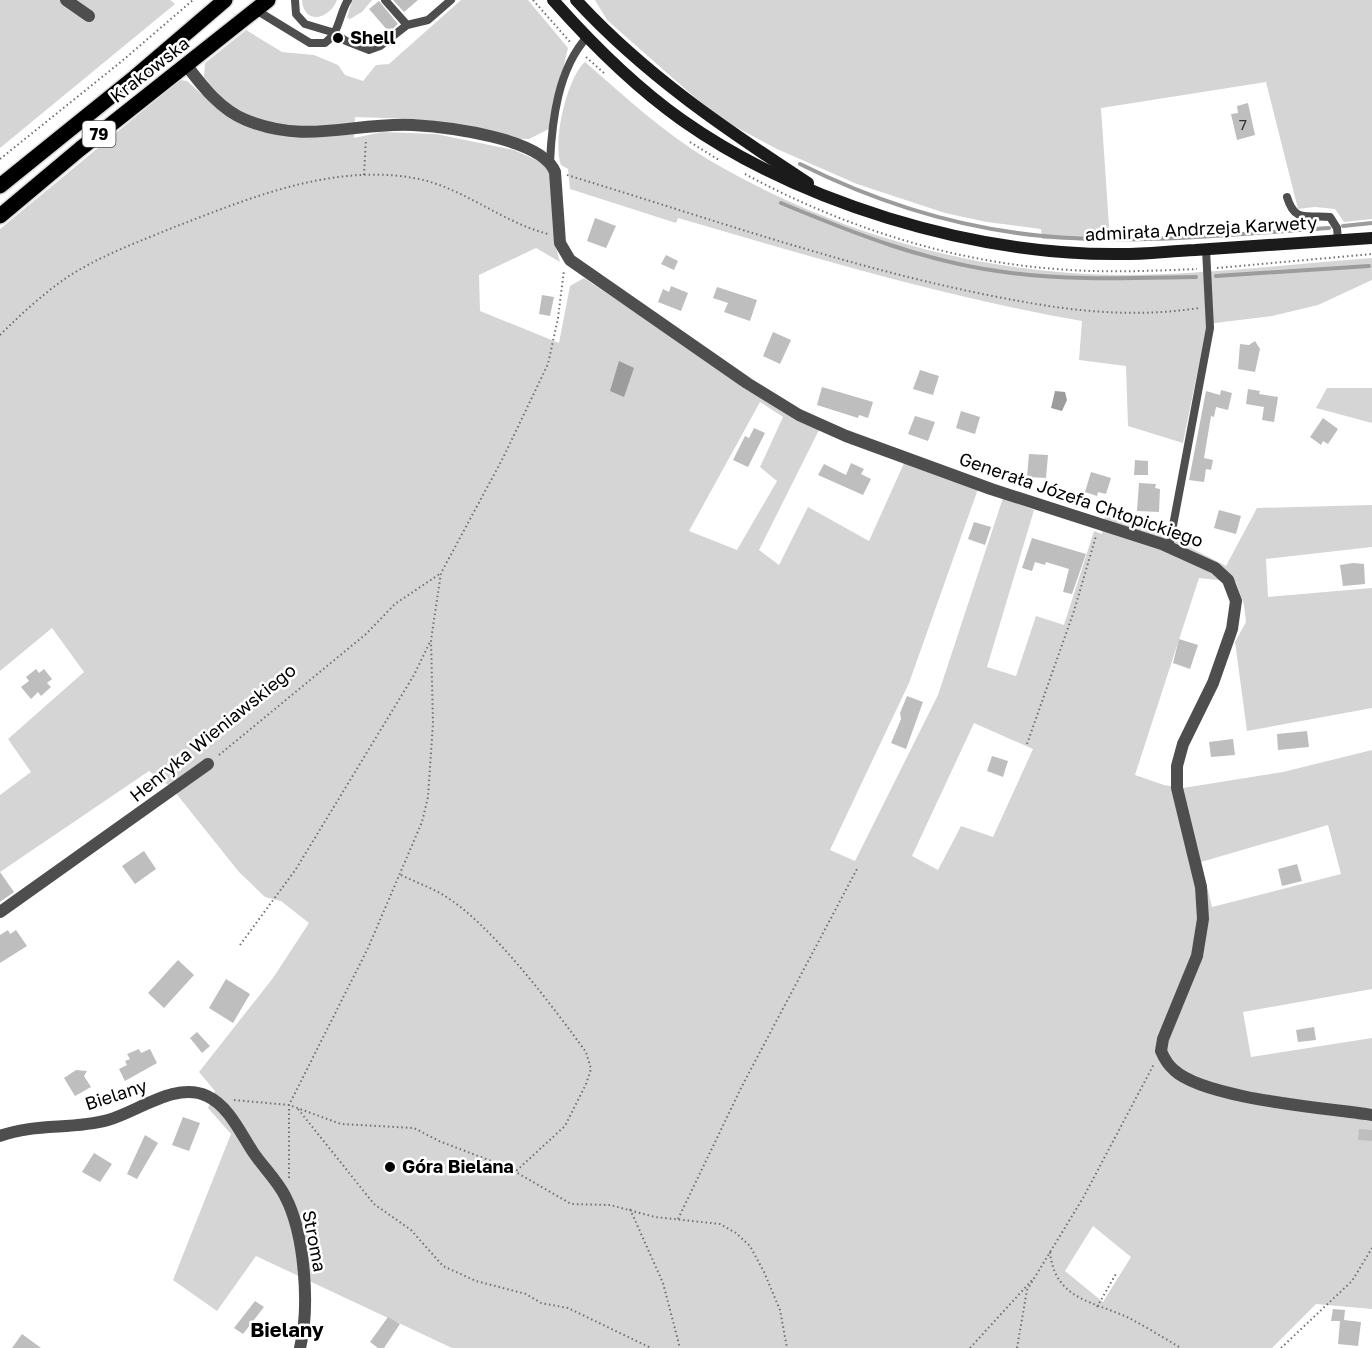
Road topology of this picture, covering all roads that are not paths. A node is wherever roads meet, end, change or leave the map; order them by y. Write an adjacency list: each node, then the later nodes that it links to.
1 (66, 0): 10 (street)
2 (225, 0): 16 (main road, Krakowska / 79)
3 (295, 0): 12 (lane)
4 (348, 0): 12 (lane)
5 (385, 0): 11 (lane)
6 (451, 0): 11 (lane)
7 (553, 0): 13 (main road, admirała Andrzeja Karwety)
8 (576, 0): 17 (main road, admirała Andrzeja Karwety)
9 (262, 5): 12 (lane); 14 (main road, Krakowska / 79)
10 (89, 16)
11 (407, 25): 12 (lane)
12 (335, 33)
13 (587, 37): 15 (lane); 17 (main road, admirała Andrzeja Karwety)
14 (187, 66): 15 (street); 19 (main road, Krakowska / 79)
15 (553, 167): 23 (street, Generała Józefa Chłopickiego)
16 (0, 186)
17 (824, 194): 22 (main road, admirała Andrzeja Karwety)
18 (1287, 197): 21 (lane)
19 (0, 216)
20 (1372, 238): 21 (main road, admirała Andrzeja Karwety)
21 (1338, 240): 22 (main road, admirała Andrzeja Karwety)
22 (1206, 249): 23 (lane)
23 (1169, 547): 27 (street, Generała Józefa Chłopickiego)
24 (208, 764): 25 (street, Henryka Wieniawskiego)
25 (0, 912)
26 (207, 1096): 28 (street, Bielany); 29 (street, Stroma)
27 (1372, 1115)
28 (0, 1136)
29 (300, 1348)

